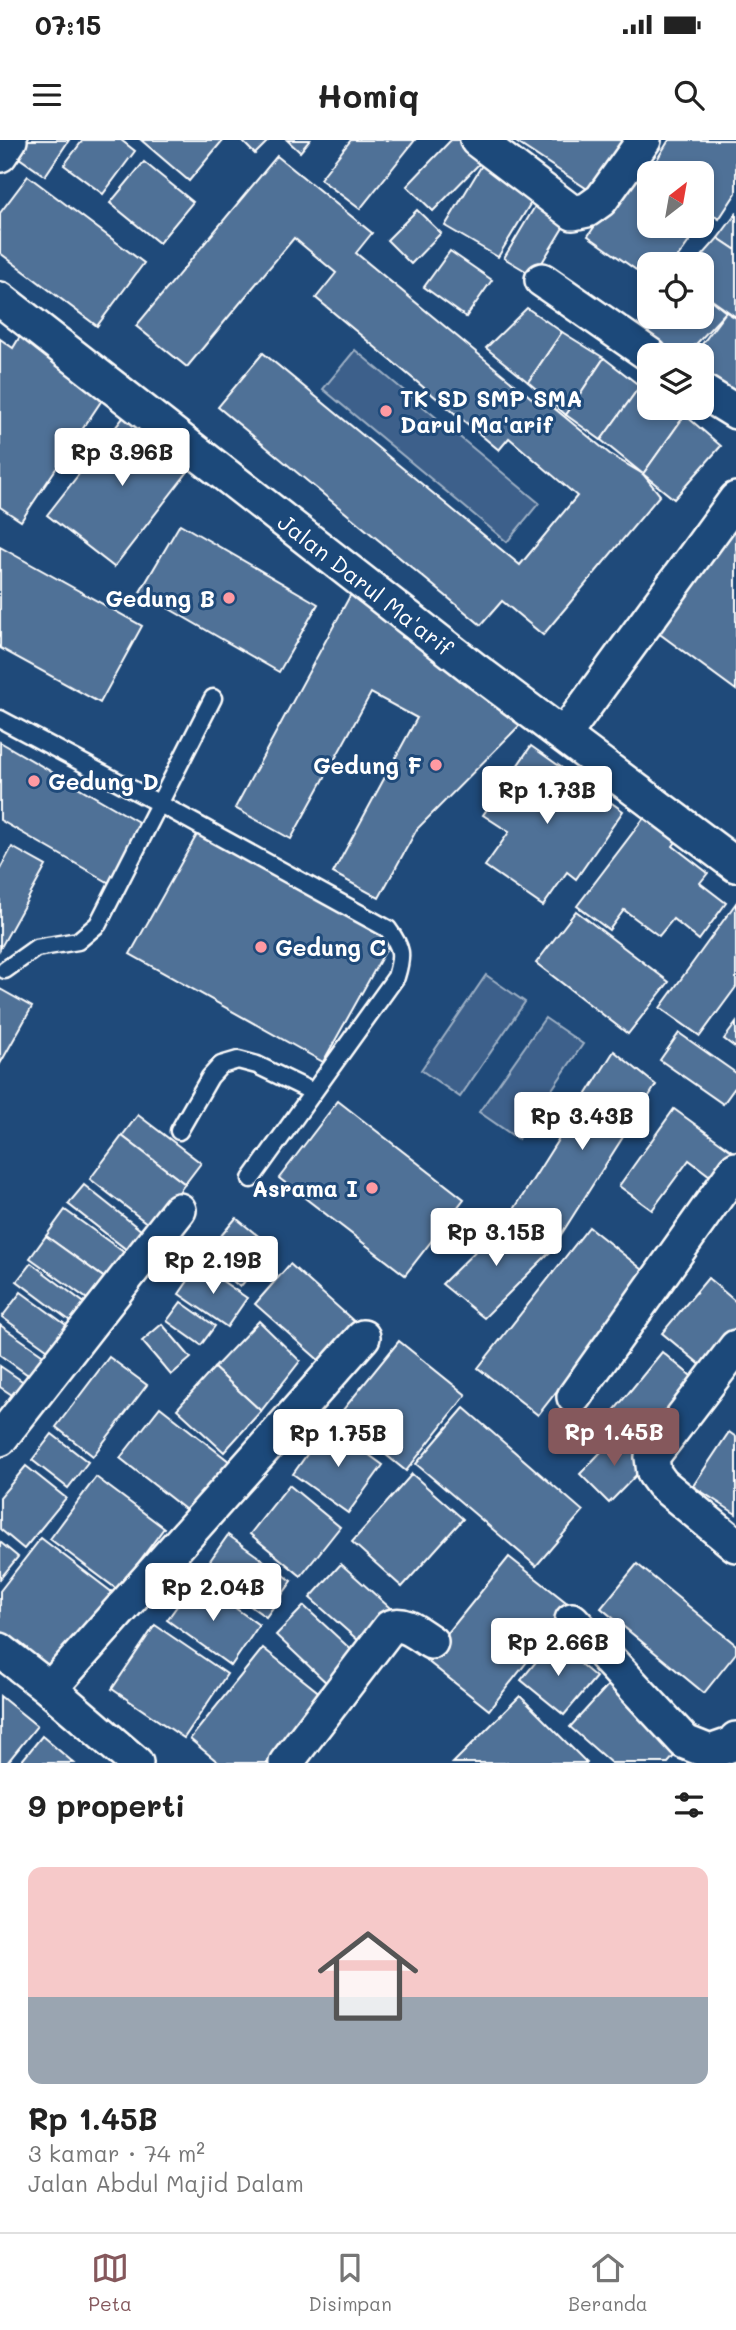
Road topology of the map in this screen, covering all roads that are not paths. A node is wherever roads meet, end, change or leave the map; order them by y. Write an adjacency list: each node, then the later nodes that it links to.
1 (10, 140): 4 (street)
2 (477, 140): 3 (street)
3 (644, 140)
4 (0, 155)
5 (542, 280): 7 (street)
6 (0, 299): 13 (street, Jalan Darul Ma'arif)
7 (637, 346)
8 (714, 398): 9 (street)
9 (736, 412)
10 (736, 499): 13 (street)
11 (213, 698): 14 (lane)
12 (0, 719): 14 (lane)
13 (564, 735): 15 (street, Jalan Darul Ma'arif)
14 (160, 804): 16 (lane); 17 (lane)
15 (736, 864)
16 (5, 970)
17 (313, 1092): 18 (lane); 20 (lane)
18 (179, 1131)
19 (736, 1170): 24 (street)
20 (251, 1179)
21 (178, 1210): 25 (street)
22 (363, 1337): 30 (street)
23 (736, 1347): 26 (street)
24 (574, 1397)
25 (0, 1439)
26 (736, 1545)
27 (572, 1620): 31 (street)
28 (431, 1642): 33 (street)
29 (0, 1650): 30 (street)
30 (50, 1689): 32 (street)
31 (736, 1739)
32 (136, 1763)
33 (286, 1763)

